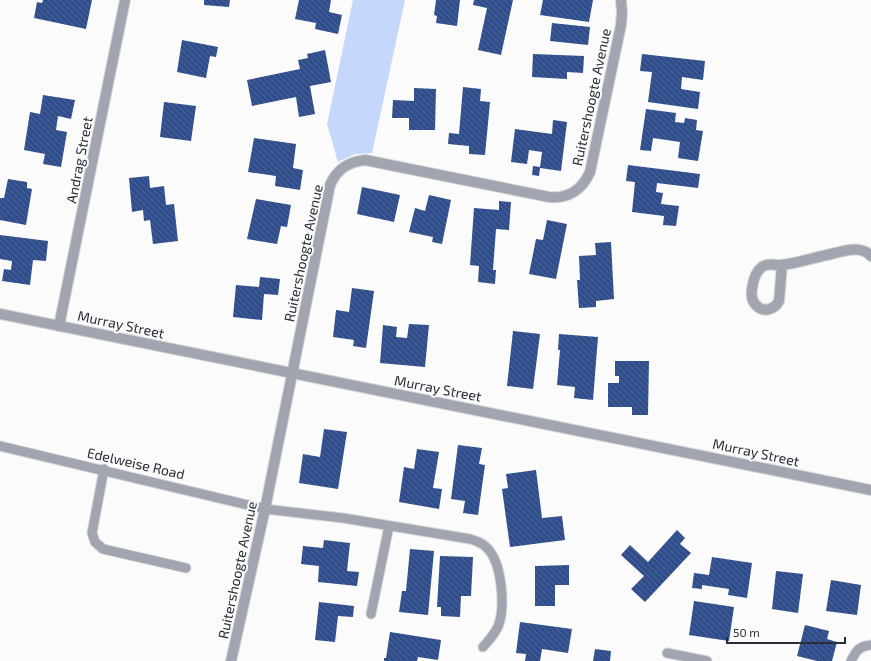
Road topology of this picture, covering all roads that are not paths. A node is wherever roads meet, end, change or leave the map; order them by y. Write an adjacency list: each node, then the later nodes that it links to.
1 (125, 0): 6 (street, Andrag Street)
2 (621, 0): 7 (street, Ruitershoogte Avenue)
3 (871, 256): 4 (street)
4 (782, 265): 4 (street)
5 (0, 314): 6 (street, Murray Street)
6 (59, 326): 7 (street, Murray Street)
7 (293, 374): 10 (street, Murray Street); 11 (street, Ruitershoogte Avenue)
8 (0, 446): 9 (lane, Edelweise Road)
9 (104, 470): 11 (lane, Edelweise Road); 13 (lane)
10 (871, 490)
11 (265, 509): 12 (lane, Edelweise Road); 18 (street, Ruitershoogte Avenue)
12 (389, 526): 14 (lane); 16 (lane, Edelweise Road)
13 (186, 568)
14 (372, 614)
15 (871, 645): 20 (lane)
16 (484, 647)
17 (667, 653): 19 (lane)
18 (231, 661)
19 (707, 661)
20 (851, 661)

